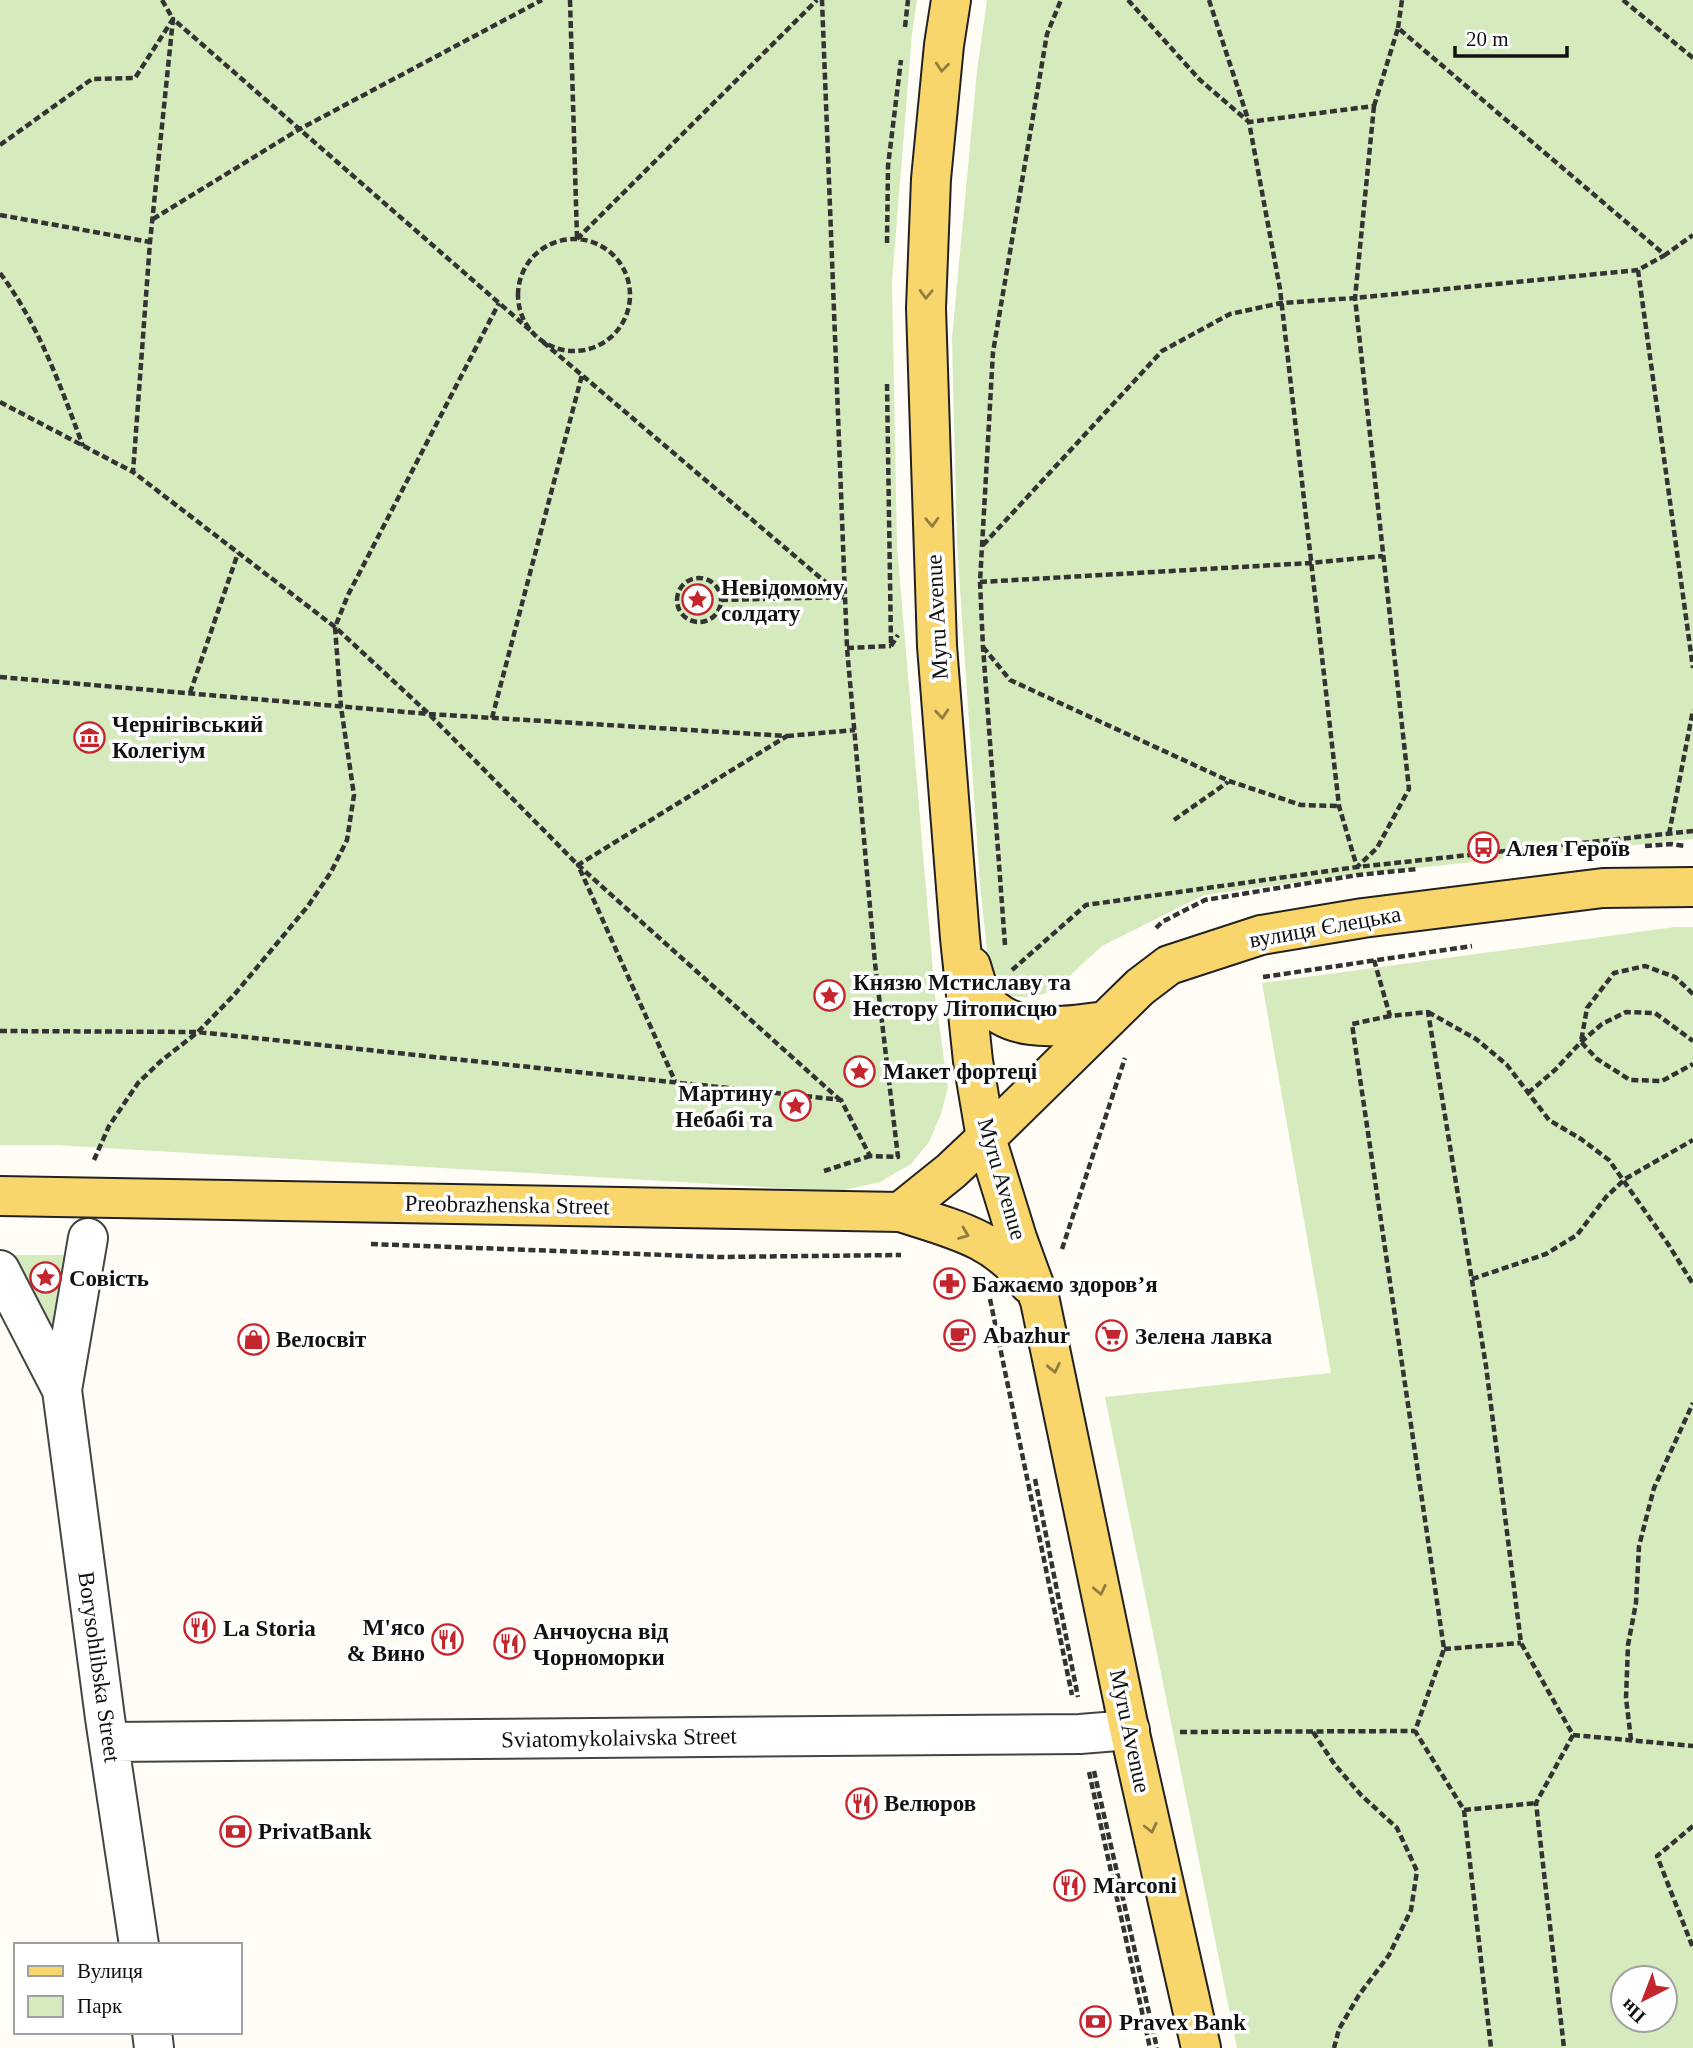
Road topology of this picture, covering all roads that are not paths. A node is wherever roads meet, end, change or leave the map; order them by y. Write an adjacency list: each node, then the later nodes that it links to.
1 (951, 0): 3 (main road, Myru Avenue, one-way to 3)
2 (1693, 887): 4 (main road, вулиця Єлецька)
3 (960, 938): 4 (main road); 5 (main road, Myru Avenue)
4 (1105, 1021): 5 (main road, вулиця Єлецька)
5 (986, 1138): 7 (main road); 10 (main road, Myru Avenue)
6 (0, 1196): 7 (main road, Preobrazhenska Street)
7 (900, 1212): 10 (main road, Preobrazhenska Street, one-way to 10)
8 (88, 1238): 11 (street, Borysohlibska Street)
9 (0, 1270): 11 (street, Borysohlibska Street)
10 (1040, 1301): 12 (main road, Myru Avenue, one-way to 12)
11 (62, 1390): 13 (street, Borysohlibska Street)
12 (1130, 1730): 13 (street, Sviatomykolaivska Street); 15 (main road, Myru Avenue, one-way to 15)
13 (109, 1742): 14 (street, Borysohlibska Street)
14 (139, 1943)
15 (1201, 2048)

